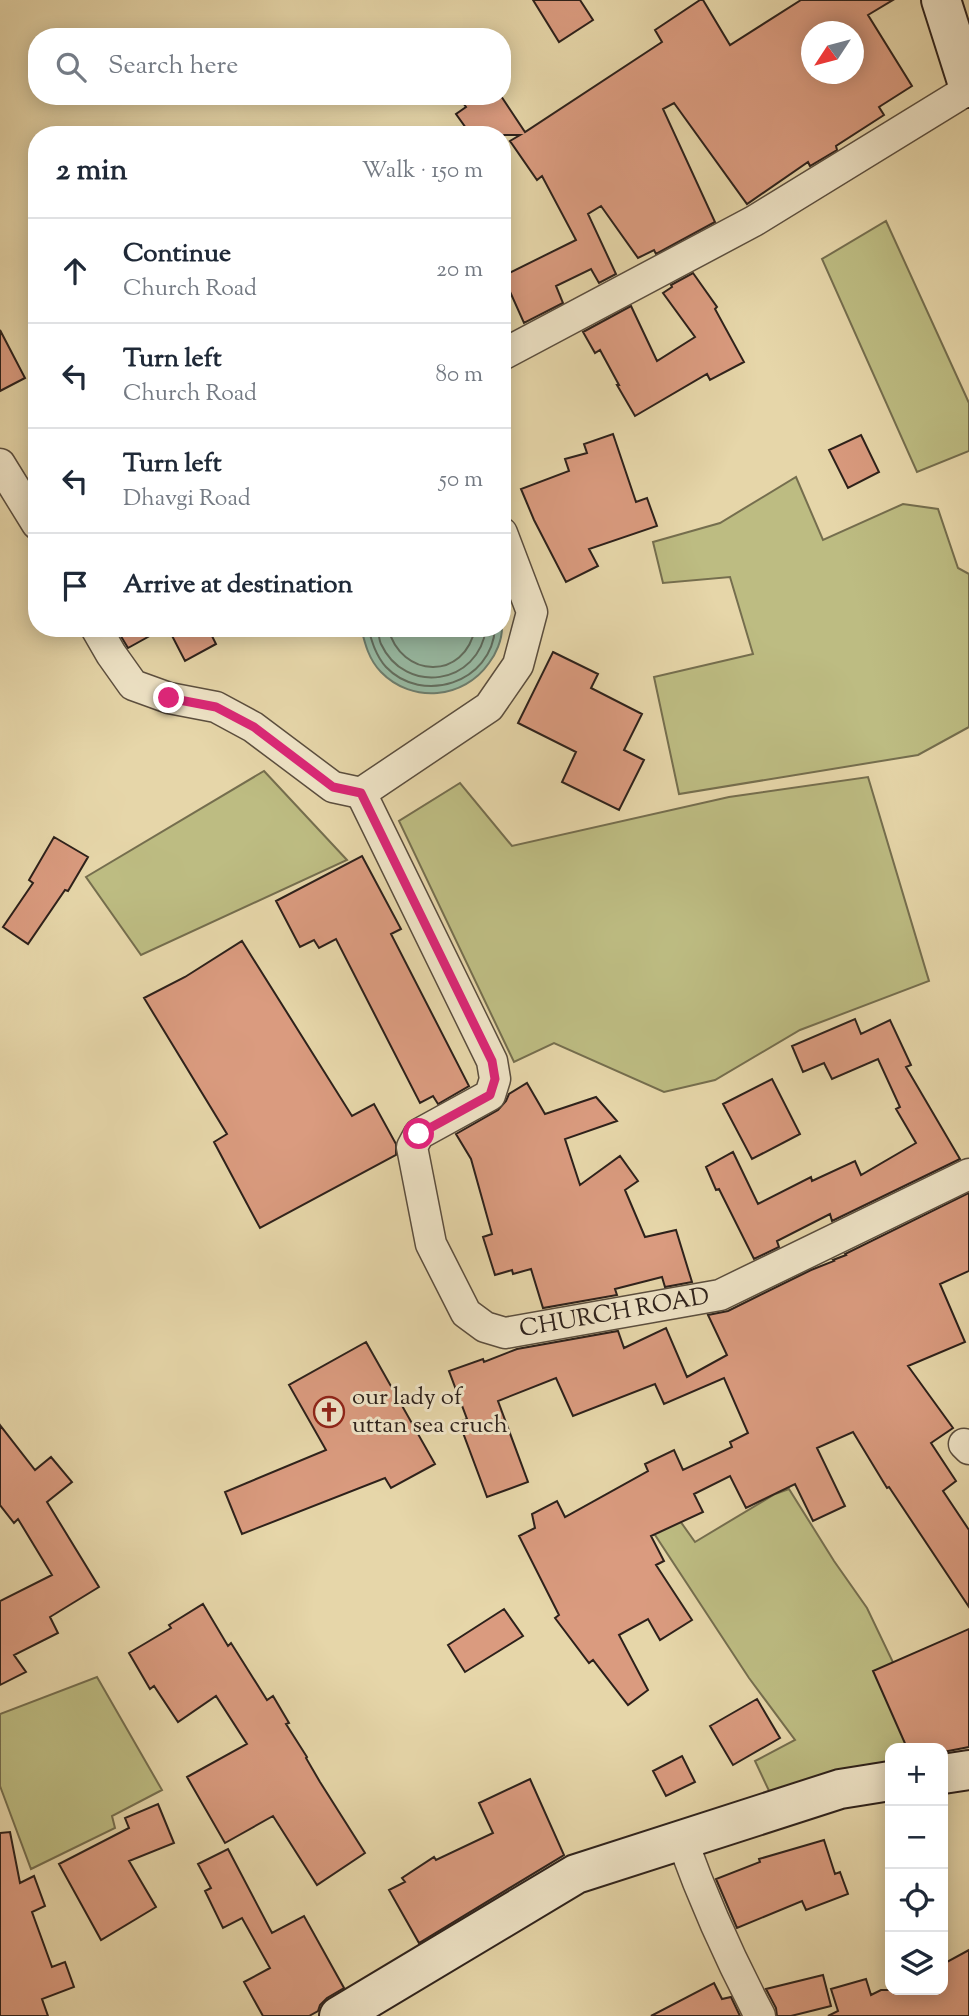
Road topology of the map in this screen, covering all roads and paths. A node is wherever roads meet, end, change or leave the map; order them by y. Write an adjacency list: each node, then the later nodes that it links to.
1 (941, 0): 2 (street)
2 (969, 88): 3 (street)
3 (511, 350)
4 (0, 464): 5 (street)
5 (28, 509)
6 (511, 557): 8 (street)
7 (101, 637): 8 (street)
8 (361, 793): 9 (street, CHURCH ROAD)
9 (969, 1174)
10 (969, 1770): 11 (street)
11 (948, 1773)
12 (885, 1782): 13 (street)
13 (682, 1840): 14 (street); 15 (street)
14 (339, 2016)
15 (760, 2016)

